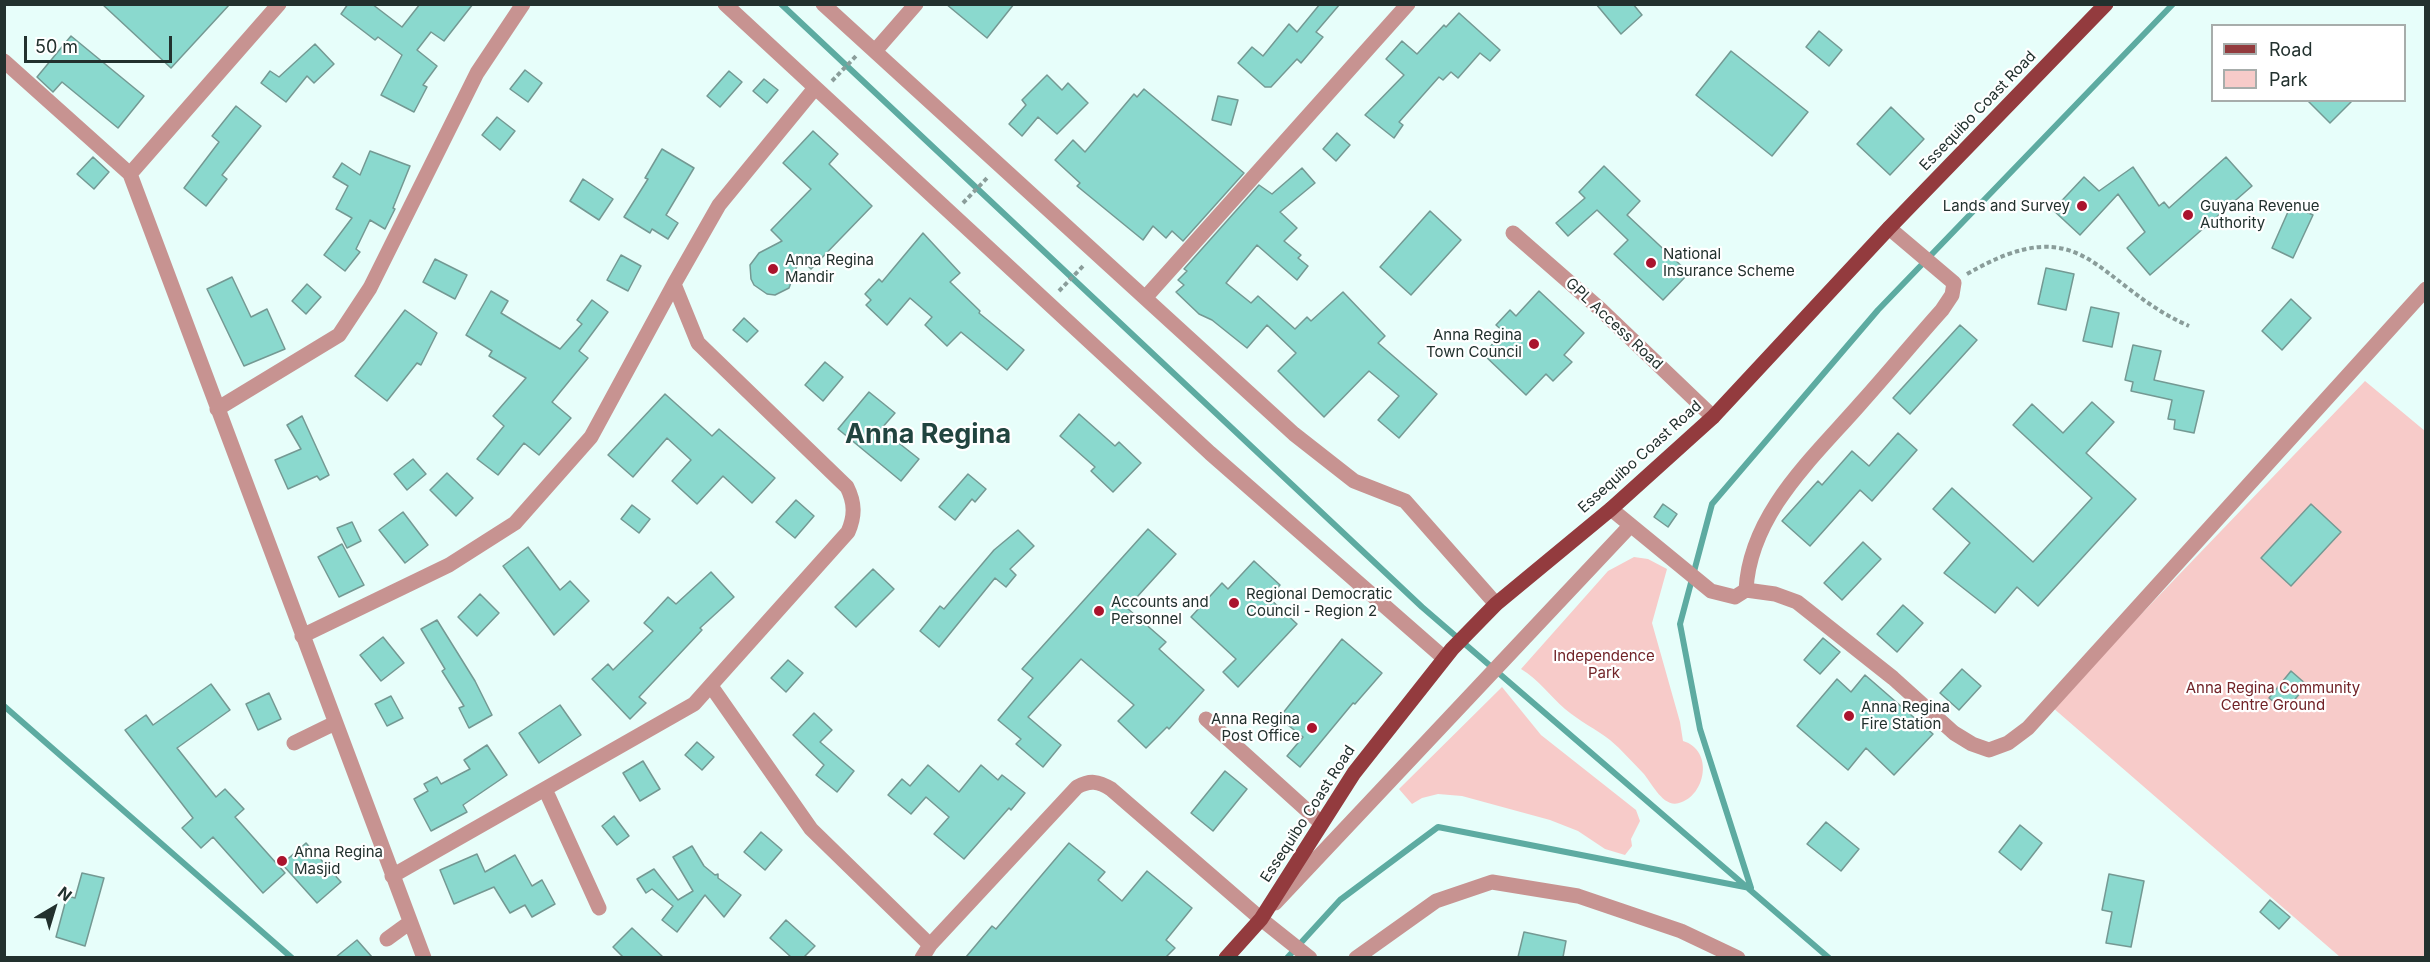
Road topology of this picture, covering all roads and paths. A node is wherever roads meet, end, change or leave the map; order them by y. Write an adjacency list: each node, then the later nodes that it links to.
1 (279, 4): 12 (street)
2 (523, 4): 23 (street)
3 (725, 4): 10 (street)
4 (823, 4): 8 (street)
5 (916, 4): 8 (street)
6 (1408, 4): 20 (street)
7 (2106, 4): 14 (main road, Essequibo Coast Road)
8 (871, 48): 10 (path); 11 (street)
9 (4, 62): 12 (street)
10 (818, 90): 13 (street); 18 (street)
11 (1000, 165): 13 (path); 16 (street)
12 (130, 174): 23 (street)
13 (952, 214): 21 (street)
14 (1889, 228): 17 (street); 24 (main road, Essequibo Coast Road)
15 (1514, 233): 24 (street, GPL Access Road)
16 (1096, 253): 20 (street); 21 (path)
17 (1954, 283): 22 (path); 27 (street)
18 (674, 284): 29 (street); 31 (street)
19 (2426, 289): 27 (street)
20 (1145, 298): 28 (street)
21 (1048, 303): 30 (street)
22 (2189, 326)
23 (217, 409): 29 (street)
24 (1713, 417): 25 (main road, Essequibo Coast Road)
25 (1611, 509): 26 (street); 28 (main road, Essequibo Coast Road)
26 (1630, 526): 27 (street); 39 (street)
27 (1746, 590)
28 (1496, 604): 30 (main road, Essequibo Coast Road)
29 (302, 636): 33 (street)
30 (1448, 653): 36 (main road, Essequibo Coast Road)
31 (711, 686): 35 (street); 42 (street)
32 (1206, 719): 36 (street)
33 (335, 723): 34 (street); 37 (street)
34 (294, 742)
35 (545, 789): 37 (street); 38 (street)
36 (1321, 823): 39 (main road, Essequibo Coast Road)
37 (392, 876): 40 (street)
38 (599, 908)
39 (1261, 919): 42 (street); 44 (main road, Essequibo Coast Road); 45 (street)
40 (409, 924): 41 (street); 43 (street)
41 (387, 939)
42 (926, 951)
43 (424, 957)
44 (1226, 957)
45 (1310, 957)
46 (1356, 957): 47 (street)
47 (1738, 957)

